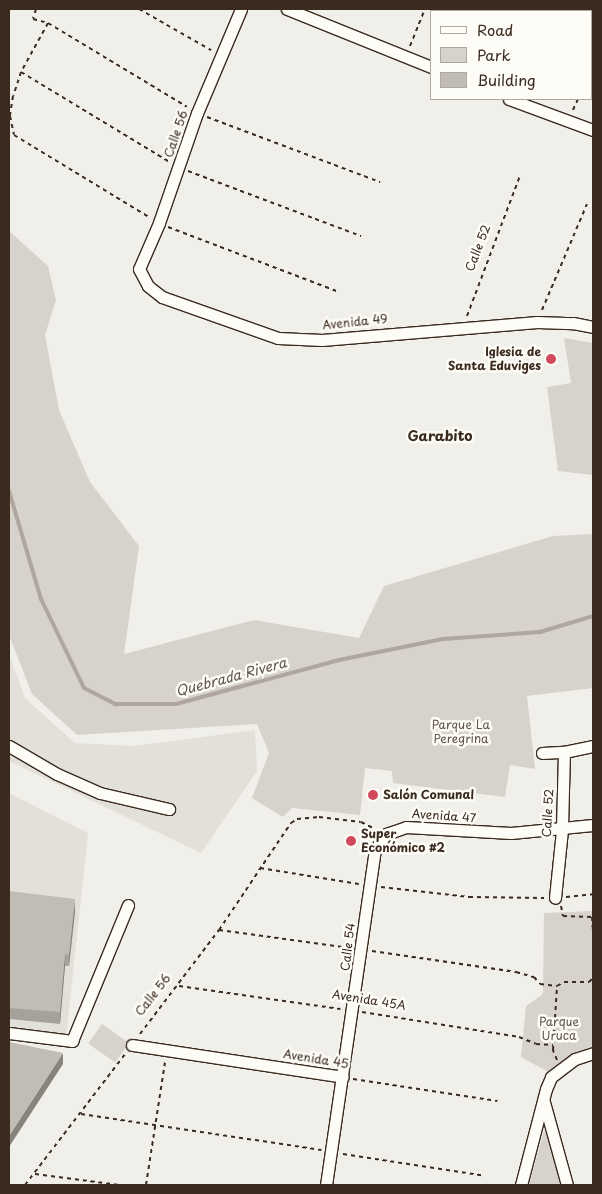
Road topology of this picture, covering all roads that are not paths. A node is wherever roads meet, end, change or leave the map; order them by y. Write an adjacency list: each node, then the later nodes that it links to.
1 (241, 9): 6 (street, Calle 56)
2 (287, 9): 3 (street)
3 (430, 67)
4 (512, 100): 5 (street)
5 (593, 130)
6 (139, 269): 7 (street, Avenida 49)
7 (593, 327)
8 (9, 746): 12 (street)
9 (593, 746): 10 (street)
10 (564, 752): 11 (street); 14 (street, Calle 52)
11 (542, 753)
12 (169, 809)
13 (593, 825): 14 (street, Avenida 47)
14 (562, 830): 15 (street, Avenida 47); 16 (street, Calle 52)
15 (386, 834): 21 (street, Calle 54)
16 (558, 897)
17 (128, 905): 18 (street)
18 (9, 1033)
19 (132, 1045): 21 (street, Avenida 45)
20 (593, 1054): 22 (street)
21 (343, 1077): 23 (street, Calle 54)
22 (544, 1100): 24 (street); 25 (street)
23 (326, 1185)
24 (522, 1185)
25 (567, 1185)

